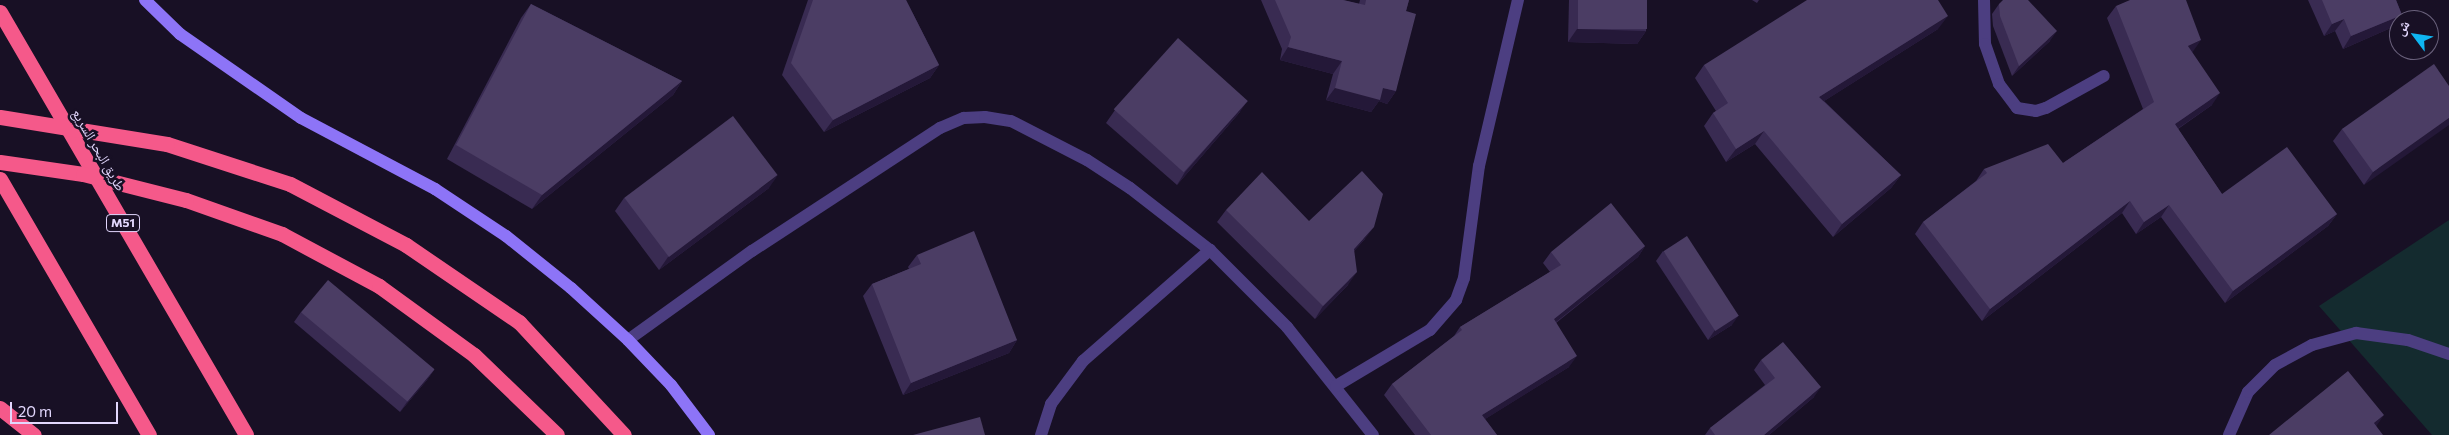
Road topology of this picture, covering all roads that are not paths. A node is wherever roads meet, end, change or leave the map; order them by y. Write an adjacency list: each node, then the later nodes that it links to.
1 (145, 0): 10 (street)
2 (1518, 0): 12 (street)
3 (1984, 0): 5 (street)
4 (0, 12): 16 (highway, طريق البحر السريع / M51)
5 (2104, 76)
6 (0, 117): 18 (highway, bridge)
7 (0, 162): 17 (highway, bridge)
8 (0, 179): 15 (highway)
9 (1210, 250): 10 (street); 12 (street); 20 (street)
10 (628, 340): 19 (street)
11 (2449, 354): 22 (street)
12 (1336, 386): 21 (street)
13 (0, 408): 14 (highway)
14 (34, 435)
15 (149, 435)
16 (246, 435)
17 (557, 435)
18 (624, 435)
19 (709, 435)
20 (1042, 435)
21 (1373, 435)
22 (2229, 435)

